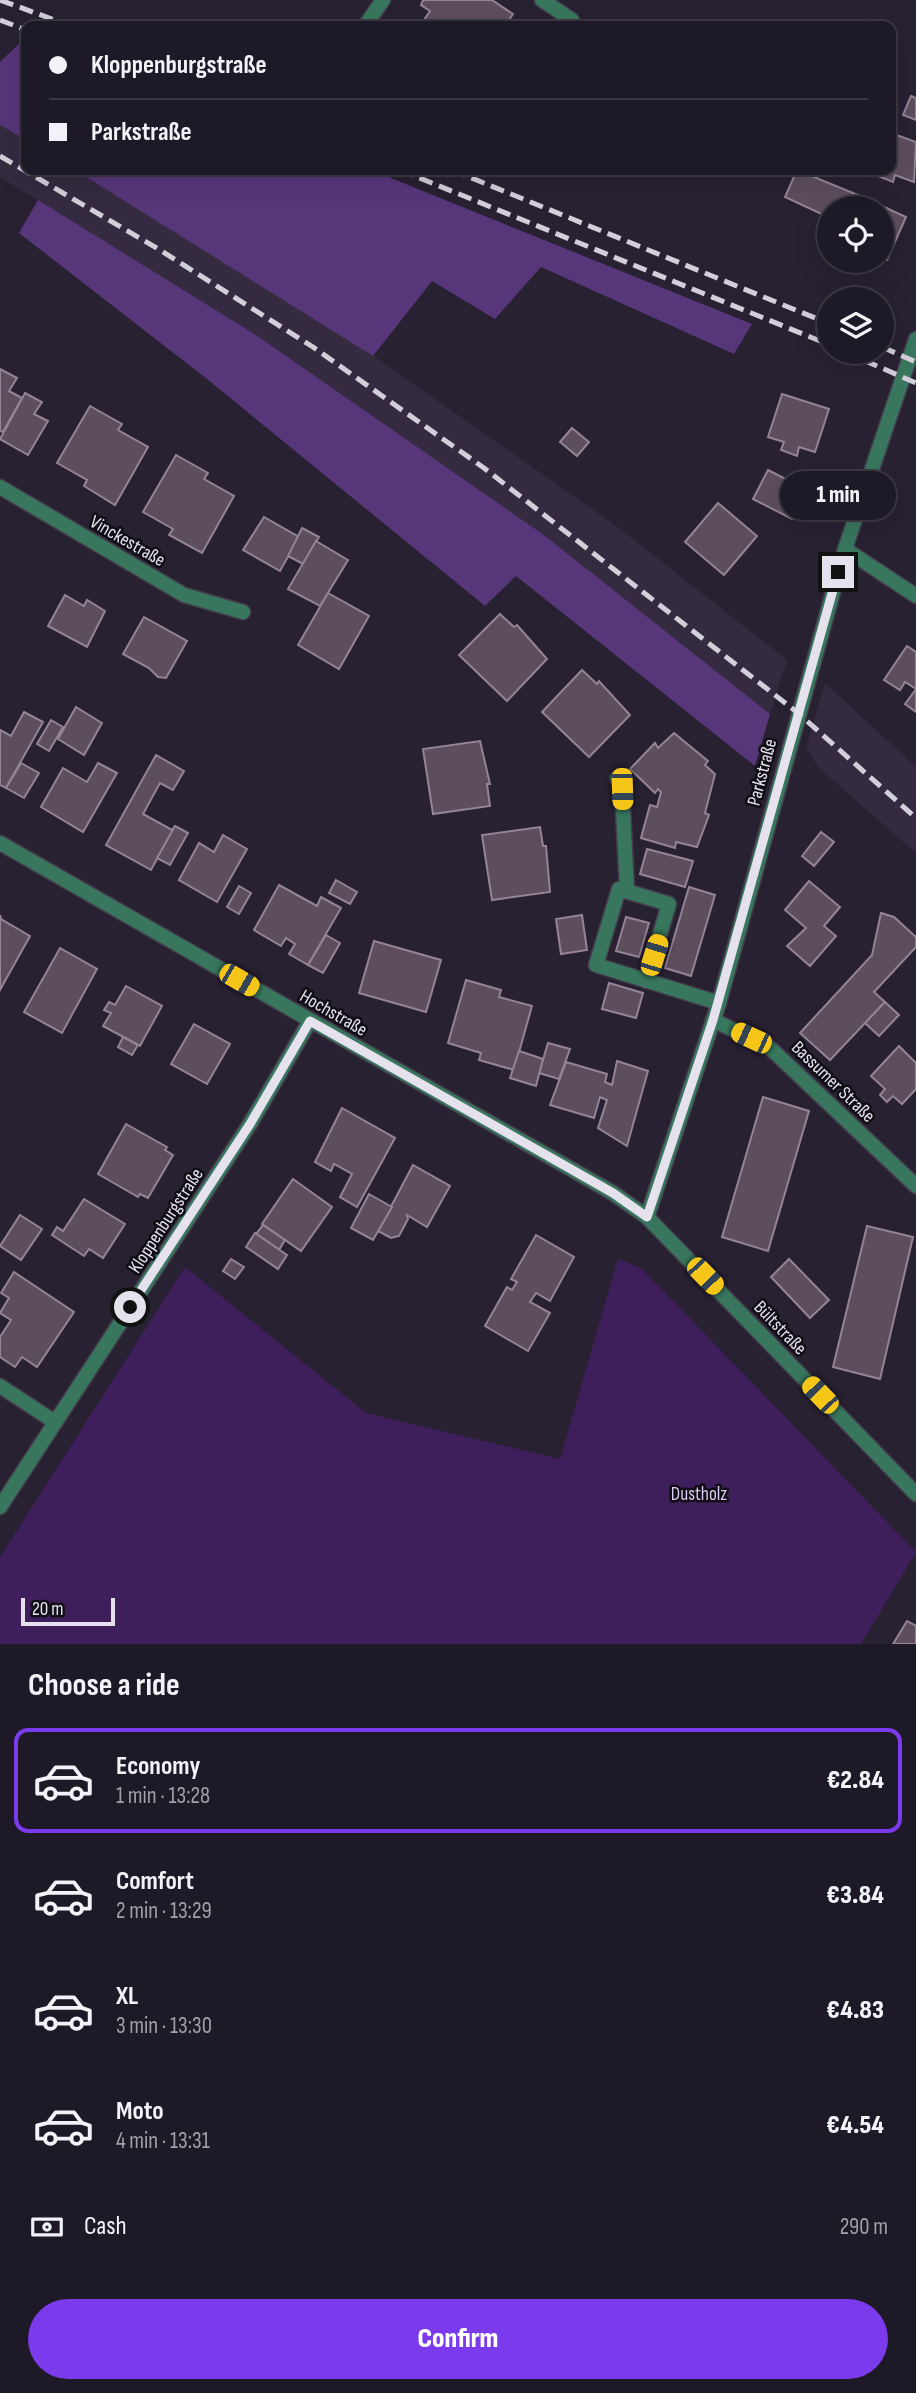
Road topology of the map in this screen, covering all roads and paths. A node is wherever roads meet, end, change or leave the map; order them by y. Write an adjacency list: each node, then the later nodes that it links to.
1 (383, 0): 4 (street)
2 (542, 0): 3 (street)
3 (572, 20)
4 (368, 21)
5 (916, 339): 7 (street, Parkstraße)
6 (0, 487): 9 (street, Vinckestraße)
7 (845, 549): 8 (street); 14 (street, Parkstraße)
8 (916, 597)
9 (243, 612)
10 (617, 778): 12 (street)
11 (0, 843): 16 (street, Hochstraße)
12 (627, 891): 13 (street); 13 (street)
13 (646, 981): 14 (street)
14 (719, 1003): 15 (street, Parkstraße)
15 (713, 1020): 17 (street, Bassumer Straße); 18 (street, Parkstraße)
16 (310, 1021): 18 (street, Hochstraße); 20 (street, Kloppenburgstraße)
17 (916, 1186)
18 (647, 1217): 21 (street, Bültstraße)
19 (0, 1387): 20 (street)
20 (55, 1422): 22 (street, Kloppenburgstraße)
21 (916, 1494)
22 (0, 1507)

